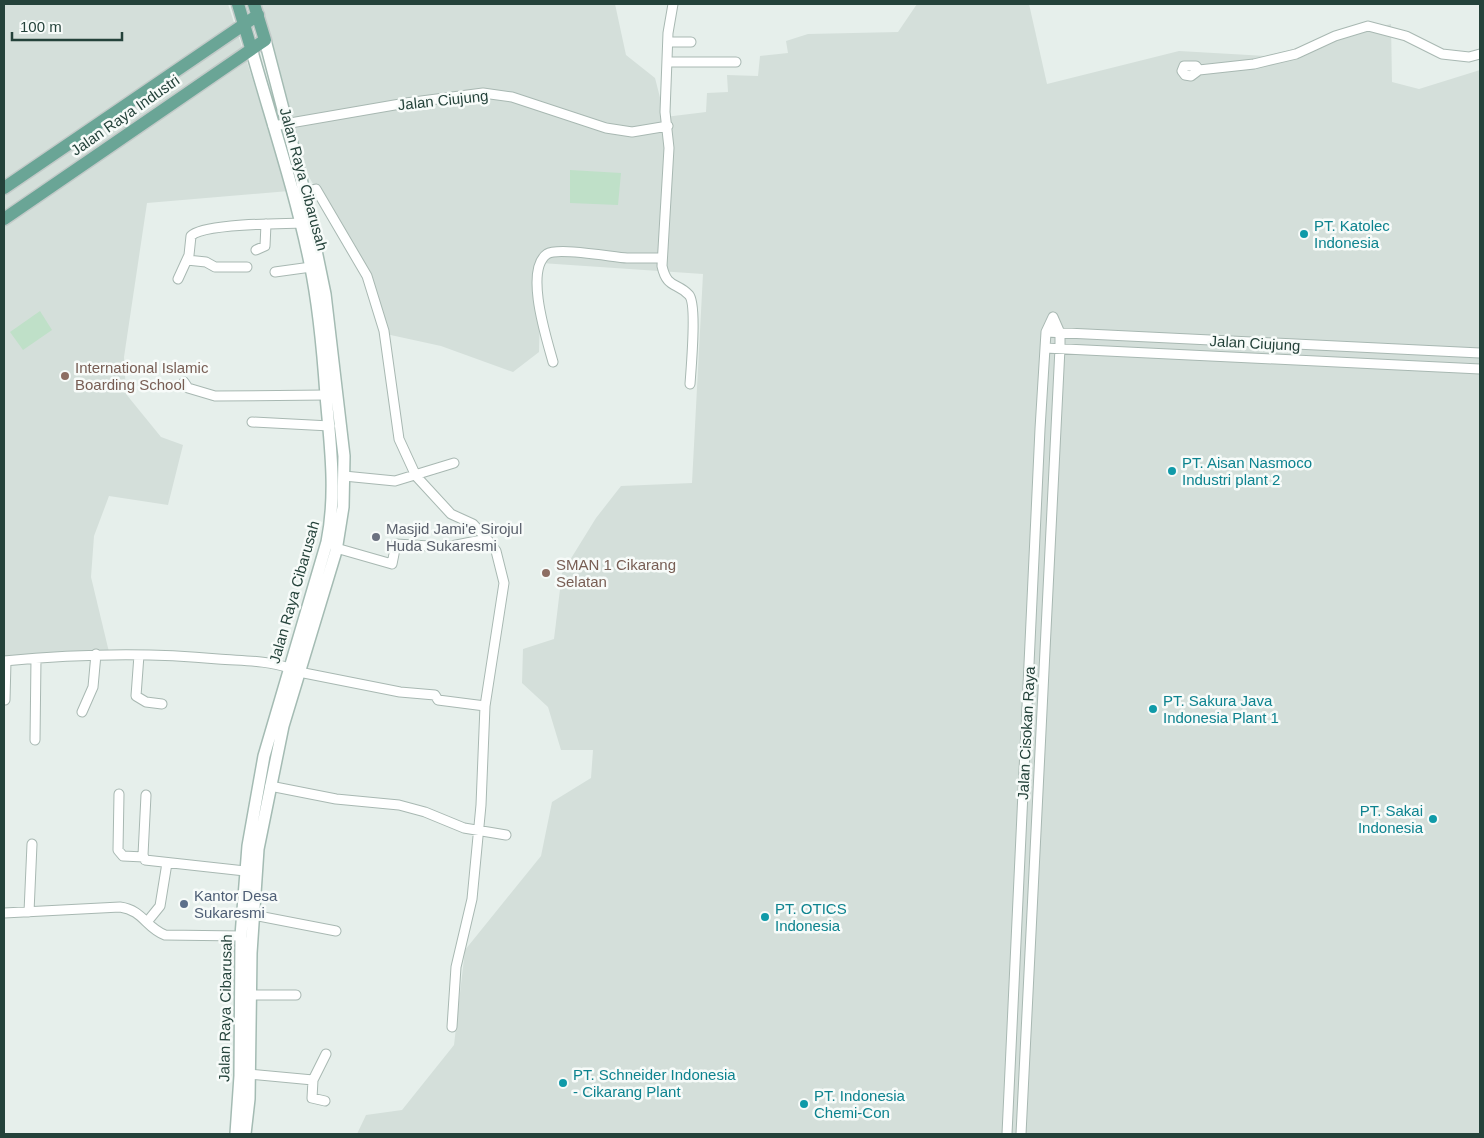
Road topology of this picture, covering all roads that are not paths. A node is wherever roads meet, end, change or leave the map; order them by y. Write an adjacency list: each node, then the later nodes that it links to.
1 (238, 4): 4 (main road, Jalan Raya Cibarusah)
2 (672, 4): 6 (street)
3 (256, 9): 4 (main road, Jalan Raya Industri); 5 (main road, Jalan Raya Cibarusah)
4 (244, 23): 8 (main road, Jalan Raya Cibarusah); 16 (main road, Jalan Raya Industri)
5 (265, 40): 8 (main road, Jalan Raya Industri); 13 (street, Jalan Raya Cibarusah)
6 (668, 42): 7 (street); 10 (street)
7 (691, 42)
8 (250, 48): 14 (street, Jalan Raya Cibarusah); 18 (main road, Jalan Raya Industri)
9 (1480, 54): 12 (street)
10 (668, 62): 11 (street); 15 (street)
11 (736, 62)
12 (1199, 70)
13 (287, 124): 14 (street, Jalan Ciujung); 15 (street, Jalan Ciujung); 17 (street, Jalan Raya Cibarusah)
14 (273, 126): 19 (street, Jalan Raya Cibarusah)
15 (668, 126): 22 (street)
16 (4, 188)
17 (304, 192): 41 (street); 42 (street, Jalan Raya Cibarusah)
18 (4, 219)
19 (301, 223): 20 (street); 25 (street, Jalan Raya Cibarusah)
20 (266, 224): 21 (street); 23 (street)
21 (256, 250)
22 (662, 258): 33 (street); 36 (street)
23 (187, 260): 24 (street); 27 (street)
24 (248, 267)
25 (311, 268): 26 (street); 37 (street, Jalan Raya Cibarusah)
26 (275, 272)
27 (178, 280)
28 (1046, 332): 29 (street, Jalan Ciujung); 29 (street); 30 (street, Jalan Cisokan Raya)
29 (1060, 333): 31 (street, Jalan Cisokan Raya); 32 (street, Jalan Ciujung)
30 (1045, 348): 31 (street); 80 (street, Jalan Cisokan Raya)
31 (1060, 348): 34 (street); 81 (street, Jalan Cisokan Raya)
32 (1480, 353)
33 (553, 362)
34 (1480, 369)
35 (184, 382): 37 (street)
36 (690, 384)
37 (326, 395): 39 (street, Jalan Raya Cibarusah)
38 (252, 422): 39 (street)
39 (330, 426): 42 (street, Jalan Raya Cibarusah)
40 (454, 463): 41 (street)
41 (416, 476): 42 (street); 44 (street)
42 (340, 483): 43 (street, Jalan Raya Cibarusah)
43 (335, 532): 45 (street, Jalan Raya Cibarusah); 50 (street, Jalan Raya Cibarusah)
44 (487, 539): 45 (street); 53 (street)
45 (336, 548): 50 (street, Jalan Raya Cibarusah)
46 (96, 654): 47 (street); 48 (street); 54 (street)
47 (139, 655): 50 (street); 52 (street)
48 (36, 659): 49 (street); 55 (street)
49 (5, 661): 51 (street)
50 (294, 670): 53 (street); 56 (street, Jalan Raya Cibarusah); 64 (street, Jalan Raya Cibarusah)
51 (5, 700)
52 (162, 704)
53 (485, 706): 59 (street)
54 (82, 712)
55 (35, 740)
56 (270, 786): 59 (street); 67 (street, Jalan Raya Cibarusah)
57 (119, 794): 62 (street)
58 (146, 795): 62 (street)
59 (479, 832): 60 (street); 73 (street)
60 (506, 835)
61 (32, 844): 65 (street)
62 (144, 856): 63 (street)
63 (167, 863): 64 (street); 68 (street)
64 (245, 871): 67 (street, Jalan Raya Cibarusah)
65 (29, 912): 66 (street); 68 (street)
66 (4, 913)
67 (250, 916): 69 (street); 70 (street, Jalan Raya Cibarusah); 71 (street, Jalan Raya Cibarusah)
68 (148, 922): 70 (street)
69 (336, 931)
70 (241, 936): 78 (street, Jalan Raya Cibarusah)
71 (250, 995): 72 (street); 75 (street, Jalan Raya Cibarusah)
72 (296, 995)
73 (452, 1027)
74 (326, 1054): 76 (street)
75 (249, 1074): 76 (street); 79 (street, Jalan Raya Cibarusah)
76 (313, 1080): 77 (street)
77 (324, 1101)
78 (236, 1134)
79 (245, 1134)
80 (1007, 1134)
81 (1020, 1134)

